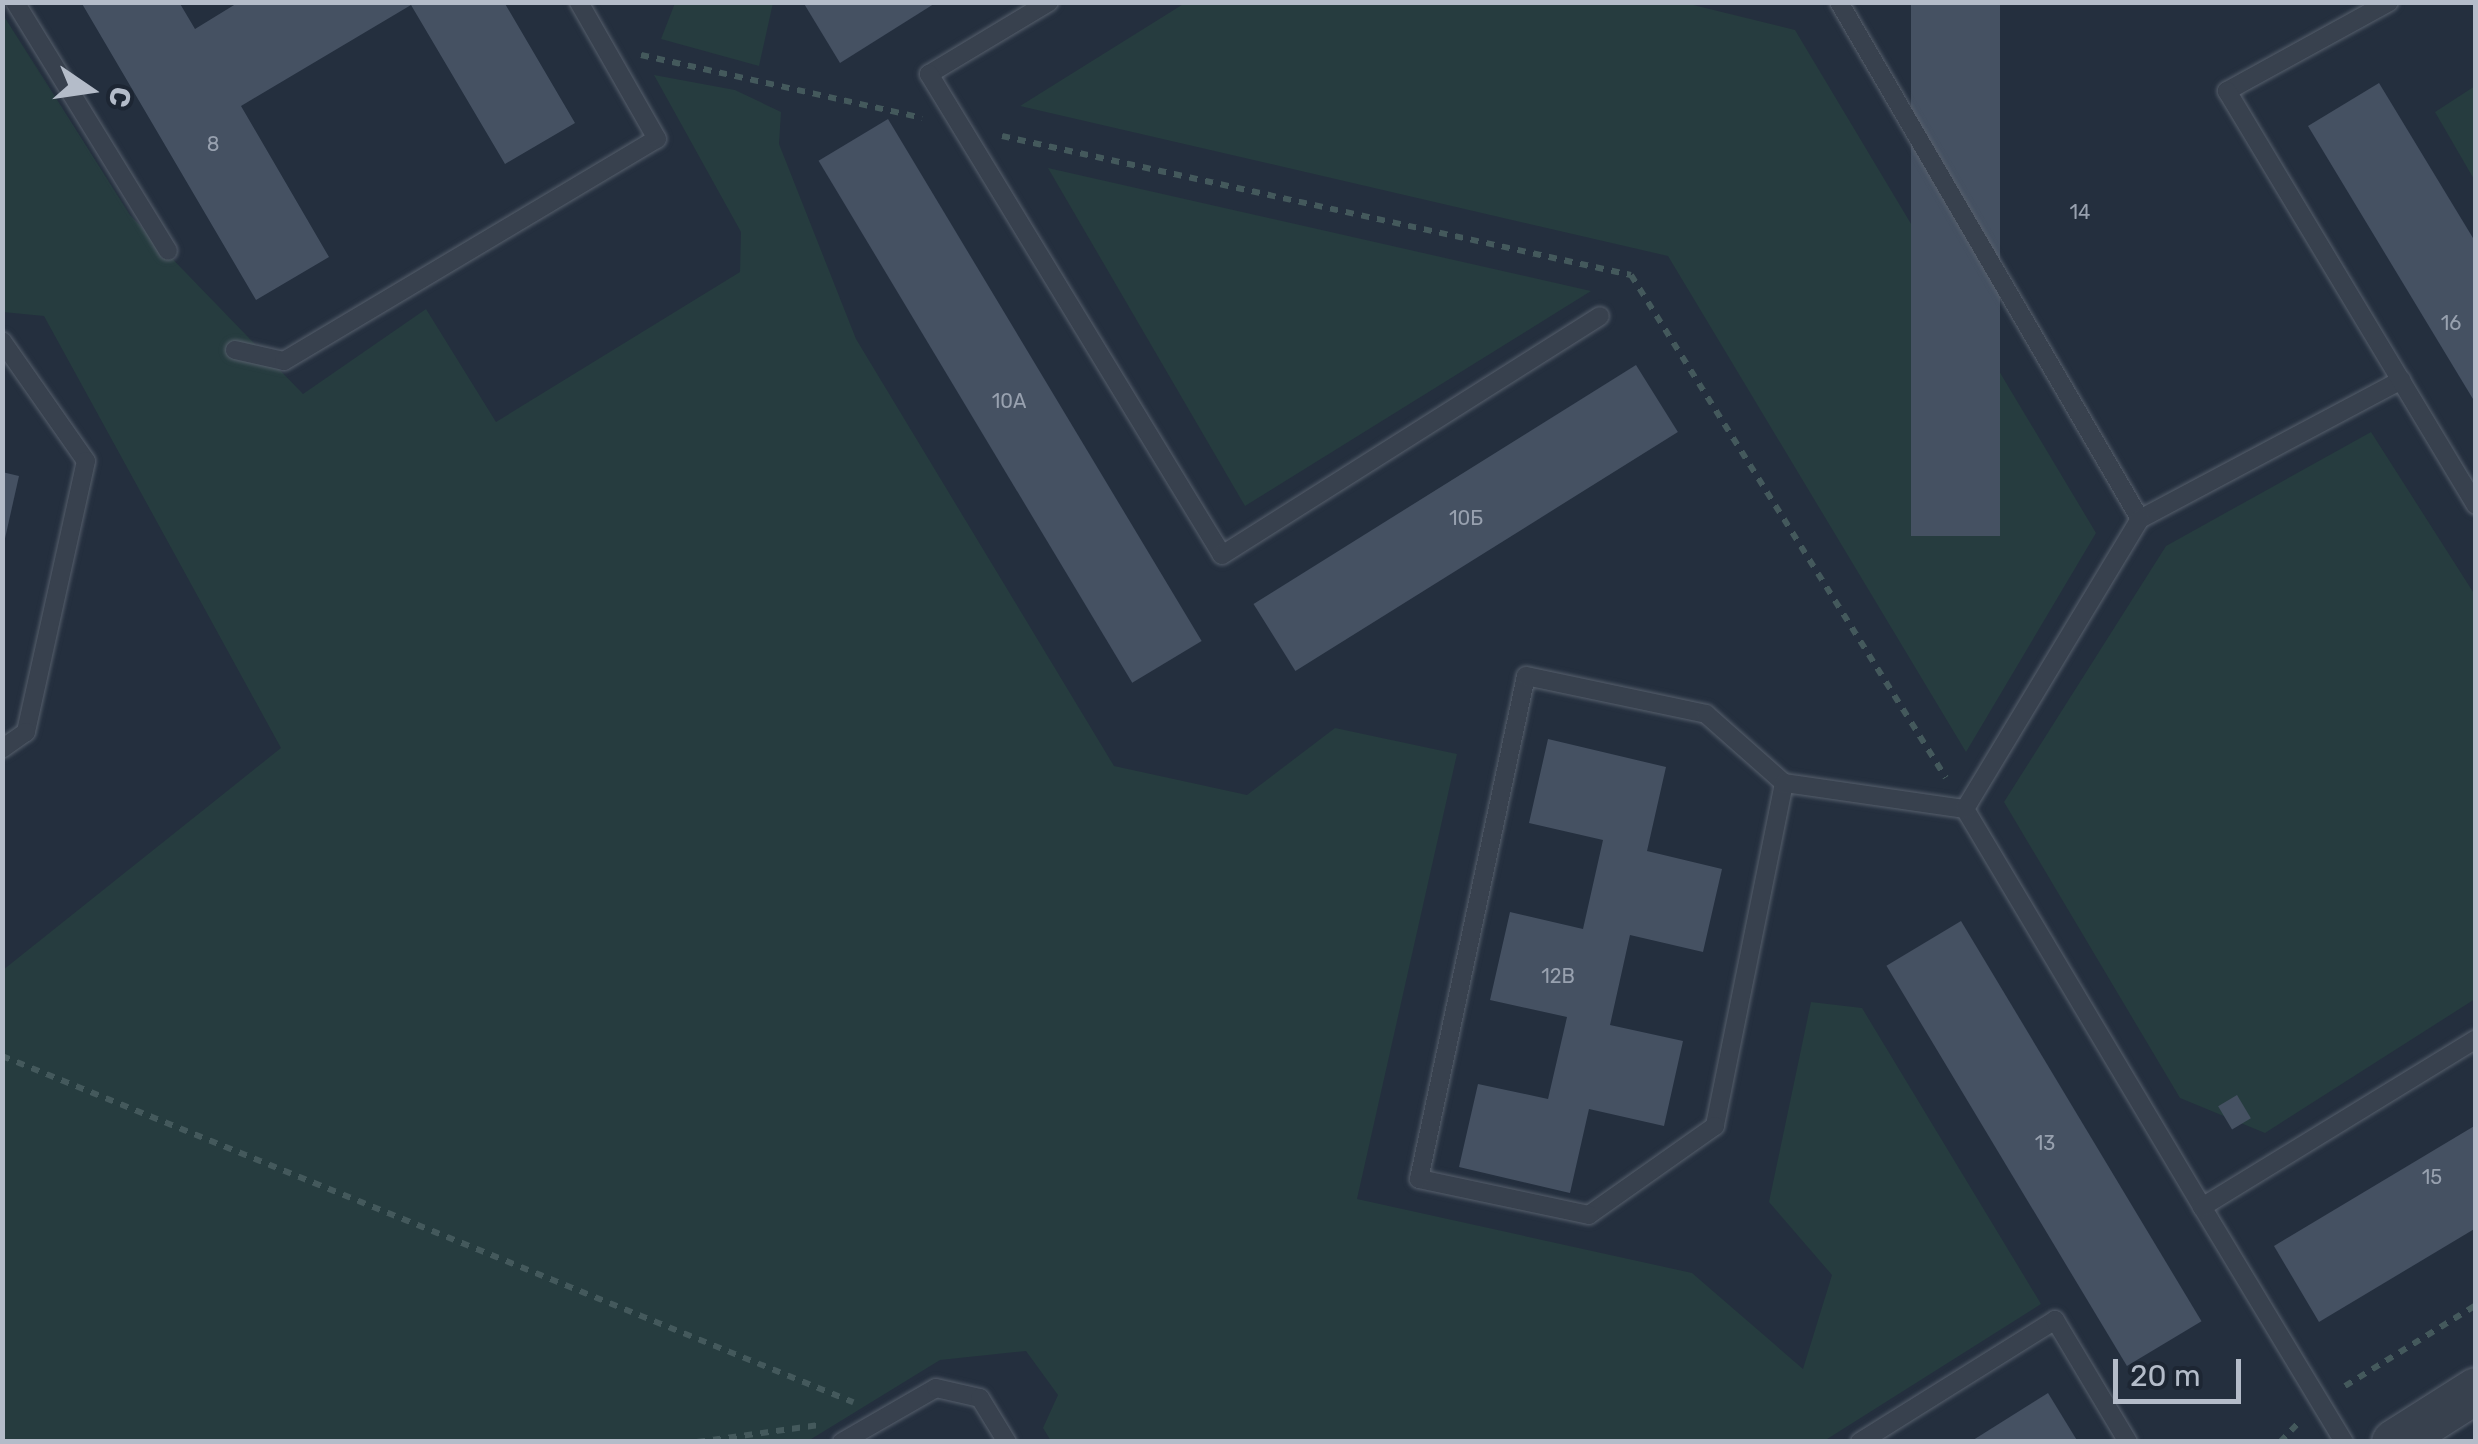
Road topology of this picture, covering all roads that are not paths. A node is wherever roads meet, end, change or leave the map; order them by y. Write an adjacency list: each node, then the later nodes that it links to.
1 (15, 2): 6 (lane)
2 (578, 2): 9 (lane)
3 (1049, 2): 7 (lane)
4 (1839, 2): 12 (lane)
5 (2389, 2): 10 (lane)
6 (168, 251)
7 (1600, 316)
8 (2, 341): 13 (lane)
9 (234, 350)
10 (2401, 380): 11 (lane); 12 (lane)
11 (2476, 505)
12 (2140, 520): 15 (lane)
13 (2, 749)
14 (1784, 784): 14 (lane); 15 (lane)
15 (1965, 809): 17 (lane)
16 (2476, 1039): 17 (lane)
17 (2202, 1206): 23 (lane)
18 (2476, 1390): 24 (street)
19 (842, 1442): 20 (lane)
20 (1007, 1442)
21 (1860, 1442): 22 (lane)
22 (2128, 1442)
23 (2344, 1442)
24 (2394, 1442)

